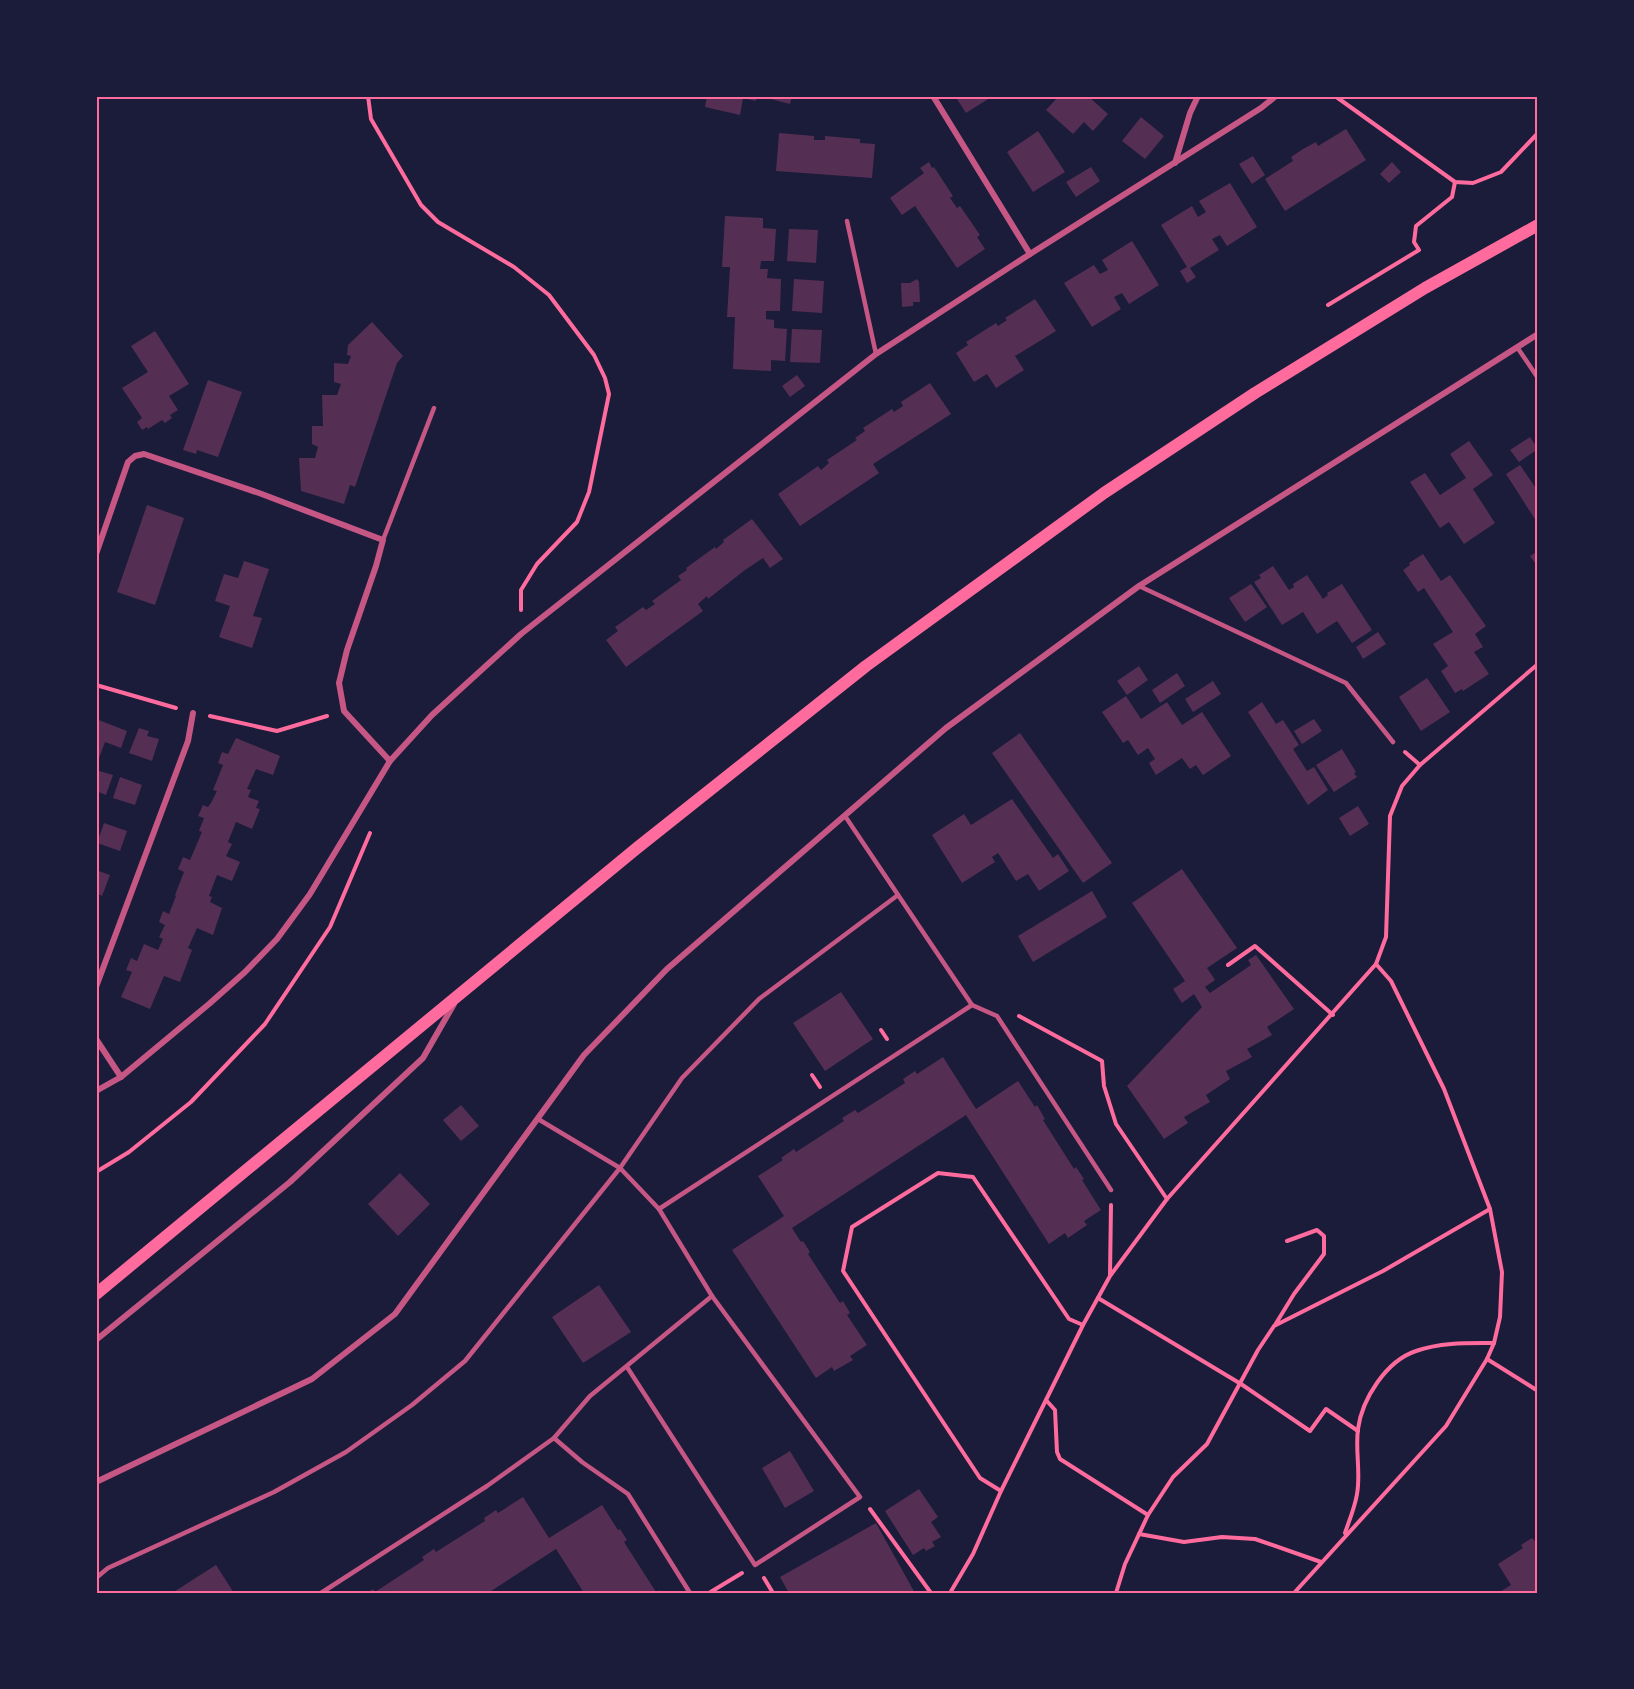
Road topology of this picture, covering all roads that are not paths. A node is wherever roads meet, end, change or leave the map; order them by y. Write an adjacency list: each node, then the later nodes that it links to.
1 (933, 96): 7 (street)
2 (1198, 96): 4 (street)
3 (1276, 96): 4 (street)
4 (1175, 164): 7 (street)
5 (847, 221): 10 (lane)
6 (1538, 225): 22 (main road)
7 (1030, 254): 10 (street)
8 (1538, 334): 9 (street)
9 (1517, 347): 11 (lane); 15 (street)
10 (876, 354): 18 (street)
11 (1538, 378)
12 (434, 408): 13 (lane)
13 (383, 540): 14 (street); 18 (street)
14 (96, 554)
15 (1139, 586): 17 (lane); 19 (street)
16 (193, 713): 21 (street)
17 (1393, 741)
18 (390, 761): 25 (street)
19 (845, 816): 20 (lane); 27 (street)
20 (898, 895): 23 (lane); 28 (lane)
21 (96, 987)
22 (461, 992): 31 (main road); 33 (street)
23 (972, 1005): 29 (lane); 30 (lane)
24 (96, 1039): 25 (street)
25 (121, 1077): 26 (street)
26 (96, 1091)
27 (538, 1119): 28 (lane); 36 (street)
28 (620, 1168): 30 (lane); 37 (lane)
29 (1111, 1190)
30 (659, 1209): 32 (lane)
31 (96, 1294)
32 (712, 1296): 34 (lane); 34 (lane)
33 (96, 1340)
34 (627, 1367): 35 (lane)
35 (554, 1438): 38 (lane); 39 (lane)
36 (96, 1482)
37 (96, 1578)
38 (321, 1593)
39 (690, 1593)

